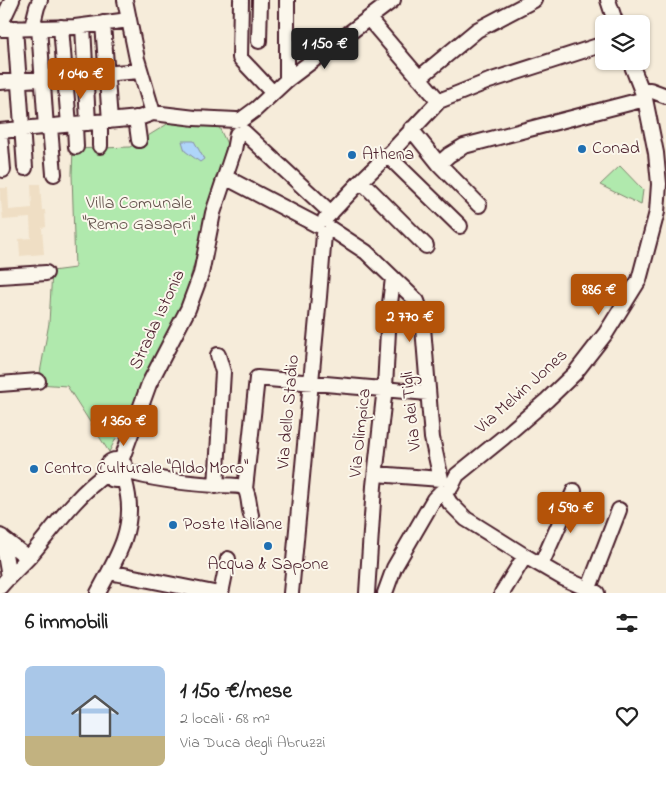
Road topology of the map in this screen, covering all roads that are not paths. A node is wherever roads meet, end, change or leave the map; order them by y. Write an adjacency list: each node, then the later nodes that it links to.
1 (12, 0): 17 (street)
2 (40, 0): 15 (street)
3 (125, 0): 12 (street)
4 (241, 0): 30 (street)
5 (260, 0): 18 (street)
6 (288, 0): 27 (street)
7 (534, 0): 25 (street)
8 (608, 0): 10 (street)
9 (391, 1): 11 (street)
10 (613, 15)
11 (369, 19): 25 (street); 27 (street)
12 (129, 20): 13 (street); 20 (street)
13 (103, 23): 14 (street); 22 (street)
14 (83, 26): 16 (street); 23 (street)
15 (35, 27): 16 (street); 17 (street); 26 (street)
16 (61, 27): 24 (street)
17 (6, 29): 28 (street)
18 (259, 41)
19 (595, 47): 33 (street)
20 (140, 70): 22 (street); 34 (street)
21 (633, 70): 31 (street, Via Melvin Jones)
22 (106, 74): 23 (street); 36 (street)
23 (85, 75): 24 (street); 36 (street)
24 (64, 77): 26 (street); 36 (street)
25 (419, 78): 33 (street)
26 (42, 79): 28 (street); 38 (street)
27 (287, 80): 30 (street)
28 (19, 81): 29 (street); 40 (street)
29 (0, 82)
30 (273, 93): 37 (street)
31 (643, 95): 32 (street); 46 (street); 69 (street, Via Melvin Jones)
32 (666, 96)
33 (439, 101): 39 (street)
34 (153, 113): 35 (street); 37 (street)
35 (136, 118): 36 (street); 42 (street)
36 (88, 123): 38 (street); 43 (street); 44 (street)
37 (240, 126): 50 (street, Strada Istonia); 53 (street)
38 (48, 127): 40 (street); 49 (street)
39 (411, 129): 45 (street); 46 (street)
40 (22, 130): 41 (street); 47 (street)
41 (0, 133): 48 (street)
42 (139, 140)
43 (100, 146)
44 (76, 148)
45 (387, 155): 51 (street); 54 (street)
46 (439, 164): 52 (street)
47 (25, 168)
48 (3, 170)
49 (54, 174)
50 (225, 177): 53 (street); 65 (street, Strada Istonia)
51 (361, 180): 53 (street); 55 (street)
52 (479, 205)
53 (326, 224): 58 (street, Via dei Tigli); 61 (street, Via dello Stadio)
54 (460, 226)
55 (426, 246)
56 (46, 273): 57 (street)
57 (0, 276)
58 (393, 278): 63 (street, Via Olimpica); 64 (street, Via dei Tigli)
59 (218, 355): 67 (street)
60 (38, 381): 62 (street)
61 (311, 383): 63 (street); 68 (street); 84 (street, Via dello Stadio)
62 (0, 384)
63 (385, 389): 64 (street); 66 (street, Via Olimpica)
64 (428, 393): 69 (street, Via dei Tigli)
65 (124, 470): 67 (street); 75 (street); 78 (street)
66 (376, 474): 69 (street); 85 (street, Via Olimpica)
67 (216, 486): 68 (street)
68 (245, 489): 72 (street)
69 (445, 489): 74 (street); 86 (street)
70 (574, 490): 77 (street)
71 (619, 510): 80 (street)
72 (251, 515)
73 (1, 536): 75 (street); 79 (street)
74 (525, 556): 77 (street); 87 (street)
75 (28, 558): 79 (street)
76 (228, 559): 83 (street)
77 (541, 565): 80 (street)
78 (109, 572): 81 (street); 82 (street)
79 (4, 582)
80 (590, 592)
81 (98, 593)
82 (214, 593)
83 (221, 593)
84 (292, 593)
85 (367, 593)
86 (384, 593)
87 (502, 593)

